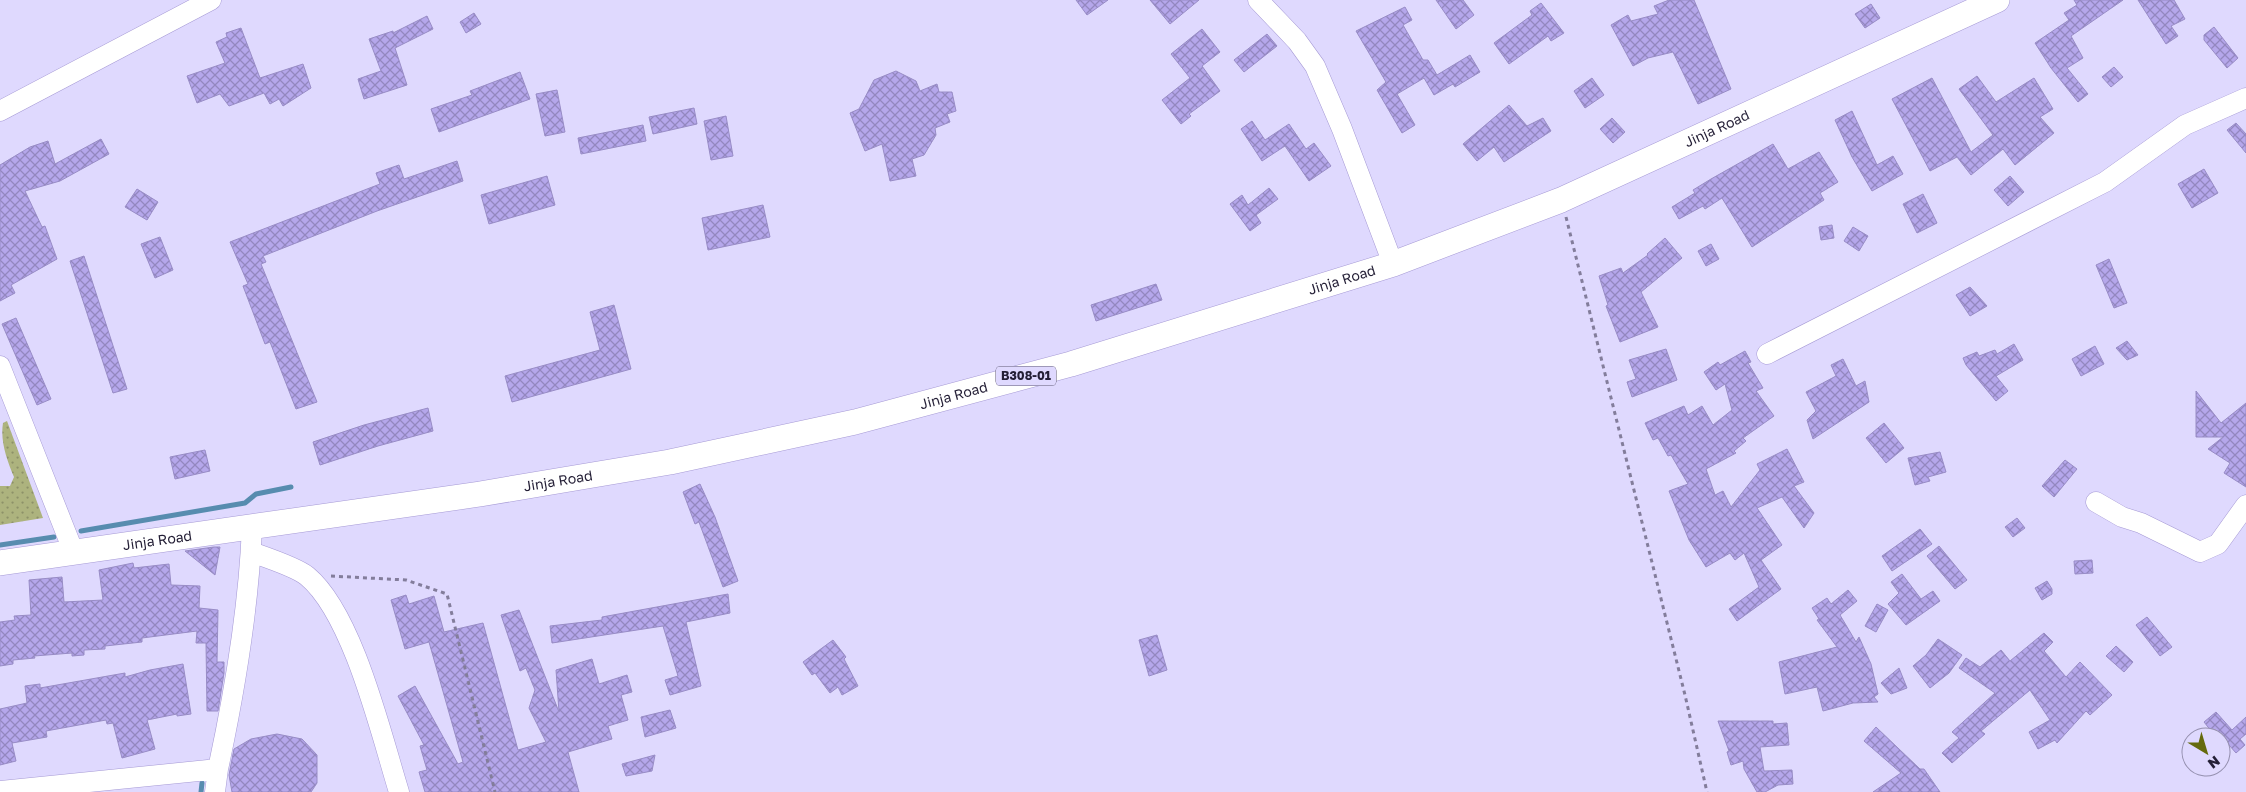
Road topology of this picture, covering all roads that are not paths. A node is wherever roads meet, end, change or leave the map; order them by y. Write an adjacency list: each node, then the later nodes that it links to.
1 (1258, 0): 6 (street)
2 (1997, 0): 6 (main road, Jinja Road / B308-01)
3 (202, 2): 5 (street)
4 (2246, 98): 7 (street)
5 (0, 111)
6 (1394, 264): 11 (main road, Jinja Road / B308-01)
7 (1767, 354)
8 (0, 366): 13 (street)
9 (2096, 502): 10 (street)
10 (2246, 505)
11 (252, 526): 12 (street); 13 (main road, Jinja Road / B308-01)
12 (251, 552): 15 (street); 18 (street)
13 (74, 553): 14 (main road, Jinja Road / B308-01)
14 (0, 563)
15 (218, 769): 16 (street); 17 (street)
16 (0, 791)
17 (215, 792)
18 (399, 792)

